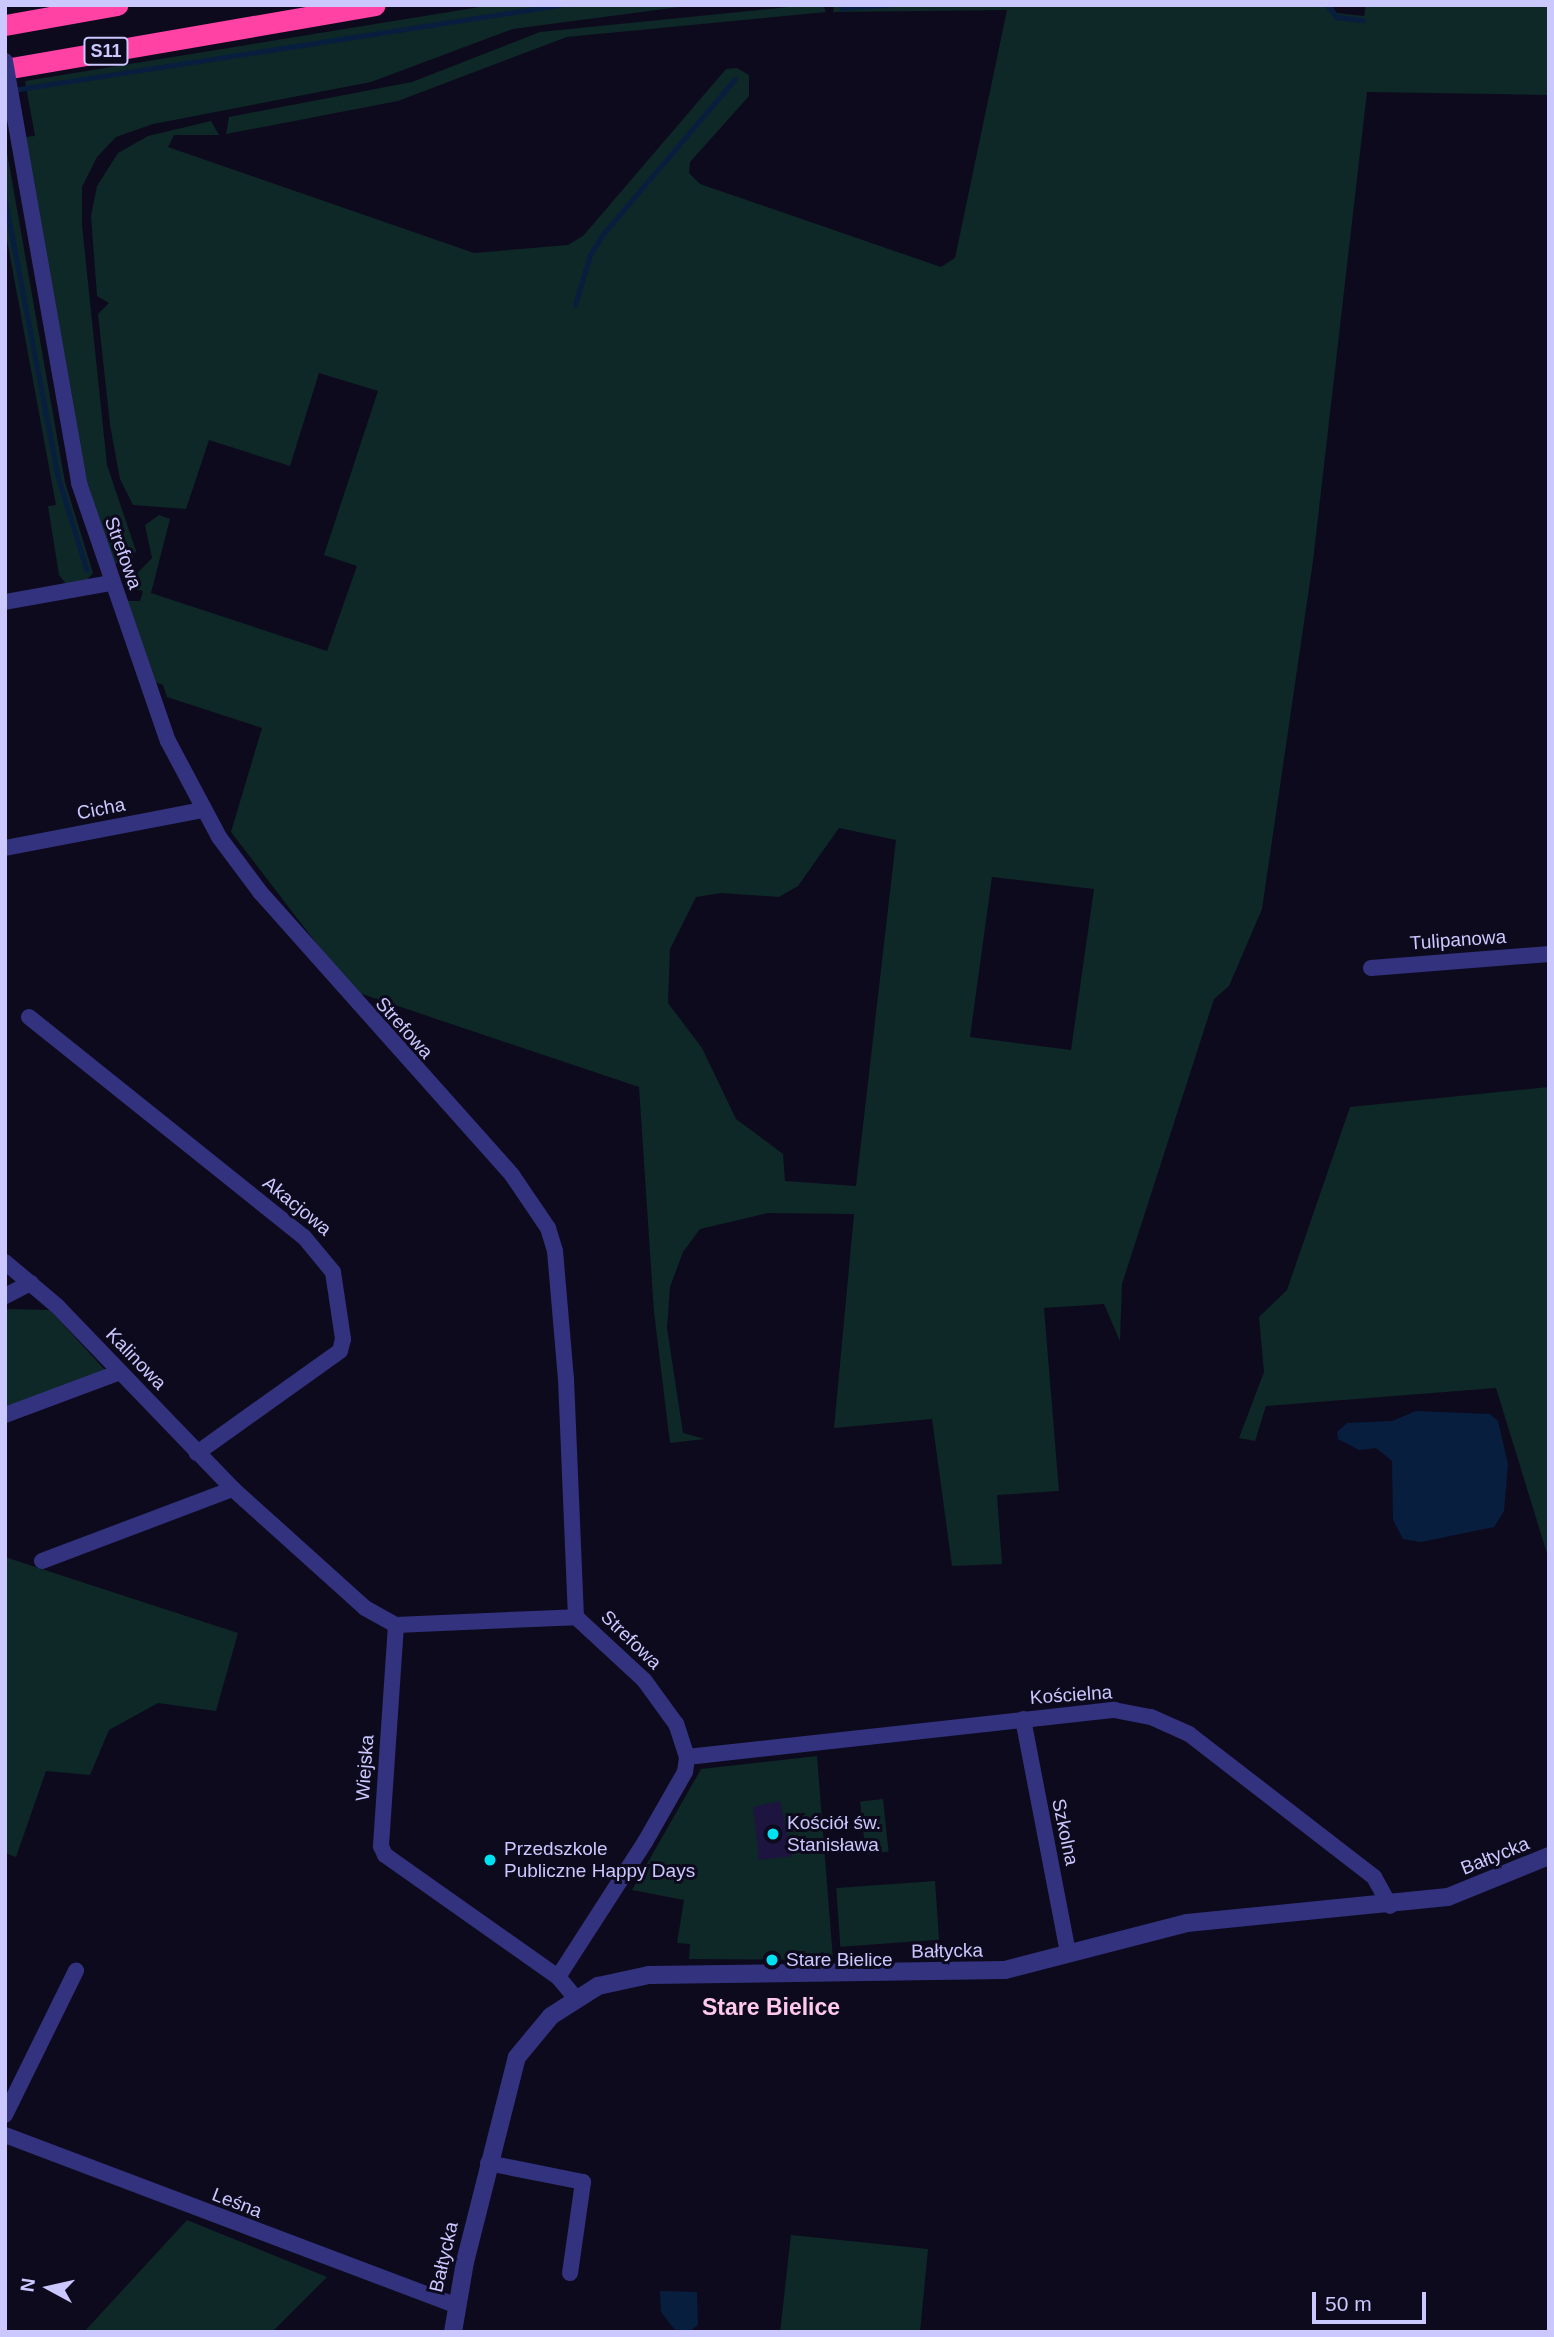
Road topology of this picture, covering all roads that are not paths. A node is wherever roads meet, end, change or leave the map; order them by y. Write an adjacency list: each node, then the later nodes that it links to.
1 (117, 5): 3 (highway, S11)
2 (375, 5): 5 (highway, S11)
3 (5, 25)
4 (5, 61): 6 (street, Strefowa, bridge)
5 (5, 69)
6 (111, 583): 7 (street); 8 (street, Strefowa)
7 (5, 602)
8 (203, 810): 9 (street, Cicha); 21 (street, Strefowa)
9 (5, 848)
10 (1549, 954): 11 (street, Tulipanowa)
11 (1371, 968)
12 (29, 1017): 18 (street, Akacjowa)
13 (5, 1262): 14 (street, Kalinowa)
14 (31, 1283): 15 (street); 16 (street, Kalinowa)
15 (5, 1296)
16 (120, 1373): 17 (street); 18 (street, Kalinowa)
17 (5, 1415)
18 (197, 1453): 19 (street, Kalinowa)
19 (233, 1489): 20 (street); 22 (street, Kalinowa)
20 (42, 1561)
21 (576, 1617): 22 (street); 24 (street, Strefowa)
22 (396, 1625): 29 (street, Wiejska)
23 (1023, 1719): 24 (street, Kościelna); 26 (street, Kościelna); 27 (street, Szkolna)
24 (687, 1757): 29 (street)
25 (1549, 1856): 26 (street, Bałtycka)
26 (1390, 1906): 27 (street, Bałtycka)
27 (1068, 1953): 30 (street, Bałtycka)
28 (76, 1971): 31 (street)
29 (558, 1977): 30 (street, Wiejska)
30 (575, 1997): 33 (street, Bałtycka)
31 (5, 2115)
32 (5, 2135): 35 (street, Leśna)
33 (488, 2163): 34 (street); 35 (street, Bałtycka)
34 (570, 2273)
35 (455, 2305): 36 (street, Bałtycka)
36 (453, 2332)

